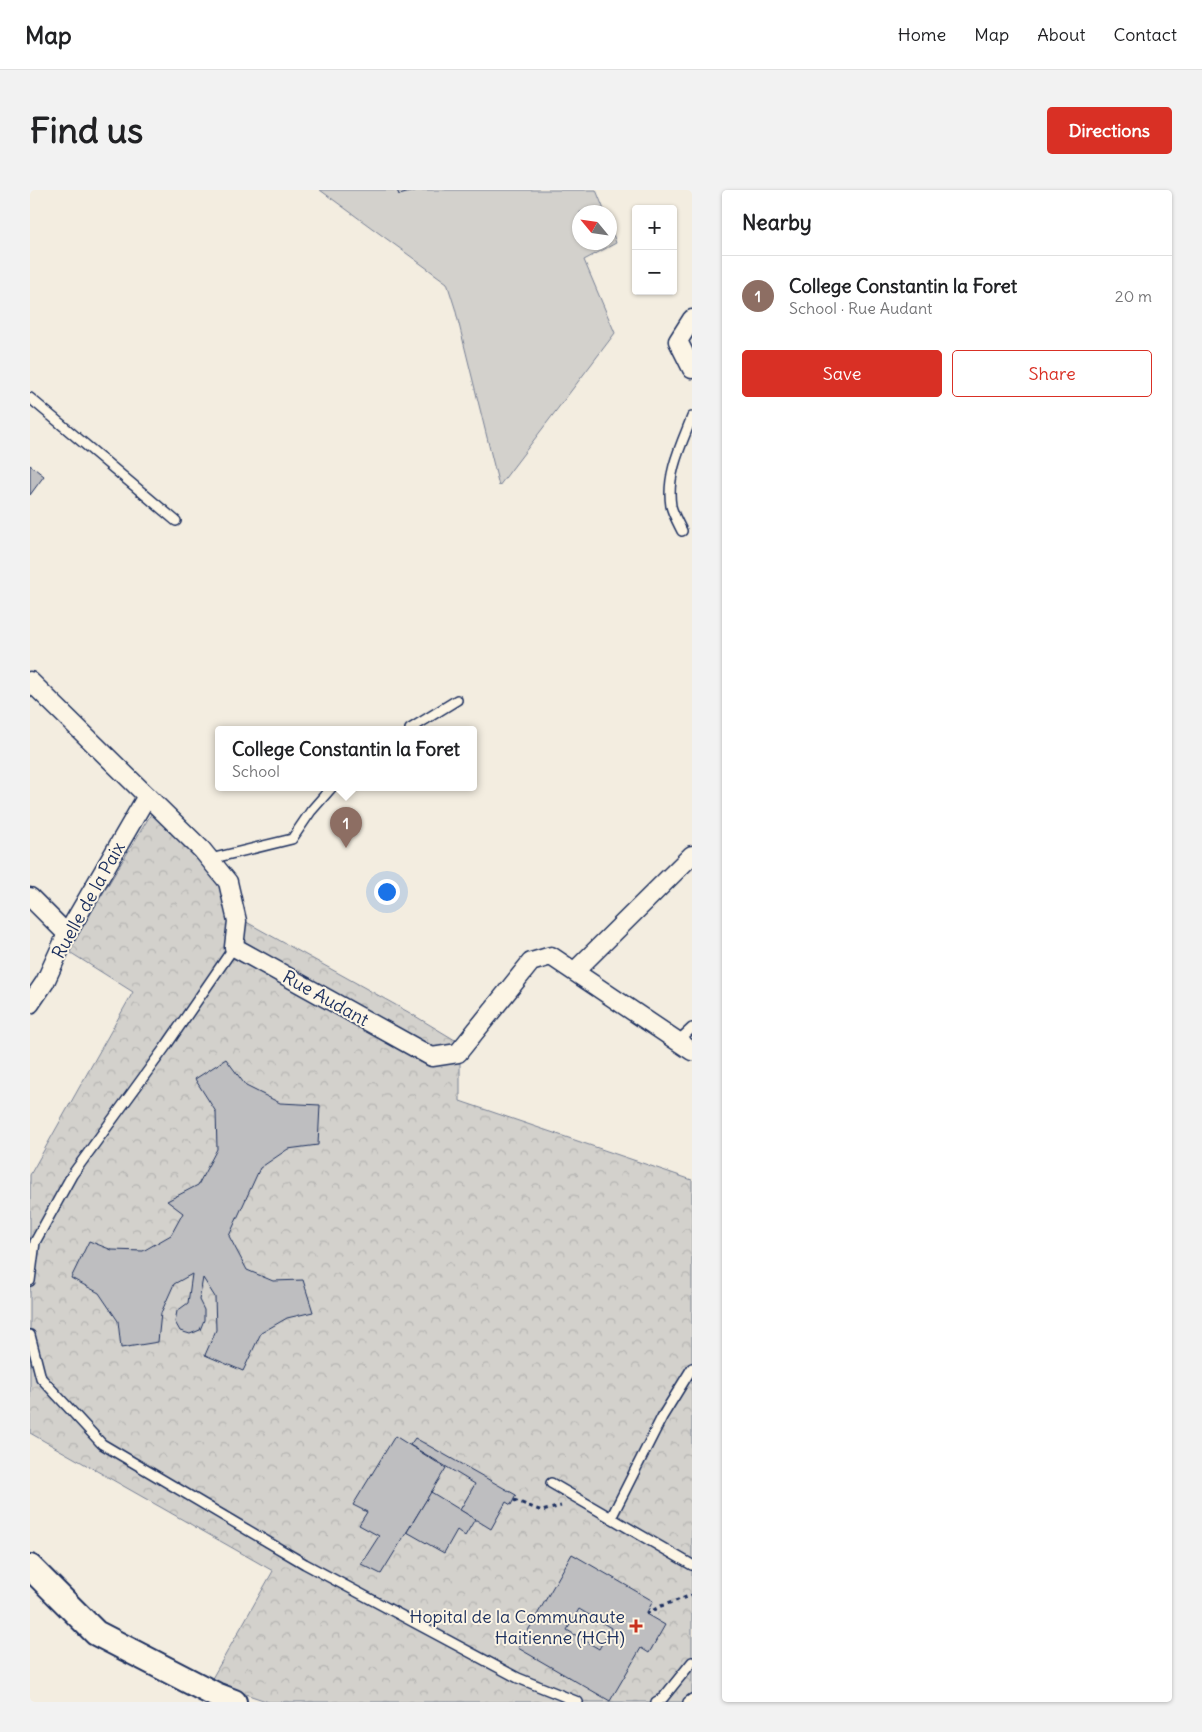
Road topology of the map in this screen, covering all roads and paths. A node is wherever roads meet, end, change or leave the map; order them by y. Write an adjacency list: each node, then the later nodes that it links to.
1 (692, 319): 2 (street)
2 (692, 369)
3 (30, 398): 5 (lane)
4 (692, 417): 6 (lane)
5 (176, 521)
6 (682, 531)
7 (30, 681): 11 (street)
8 (457, 700): 9 (lane)
9 (415, 726)
10 (328, 791): 13 (lane)
11 (147, 796): 13 (street); 15 (street, Ruelle de la Paix)
12 (692, 855): 17 (street)
13 (210, 859): 16 (street)
14 (30, 897): 15 (street)
15 (67, 934): 18 (street, Ruelle de la Paix)
16 (234, 947): 17 (street, Rue Audant); 21 (lane)
17 (575, 971): 20 (street, Rue Audant)
18 (30, 1004)
19 (692, 1028): 20 (lane)
20 (685, 1046)
21 (30, 1281)
22 (30, 1335): 35 (lane)
23 (692, 1368): 27 (lane)
24 (551, 1483): 27 (lane)
25 (514, 1500): 26 (path)
26 (542, 1511)
27 (611, 1518): 28 (lane)
28 (692, 1565)
29 (30, 1567): 34 (street)
30 (692, 1595): 31 (path)
31 (646, 1614)
32 (692, 1662): 36 (lane)
33 (692, 1700): 37 (lane)
34 (234, 1702)
35 (578, 1702)
36 (656, 1702)
37 (688, 1702)

